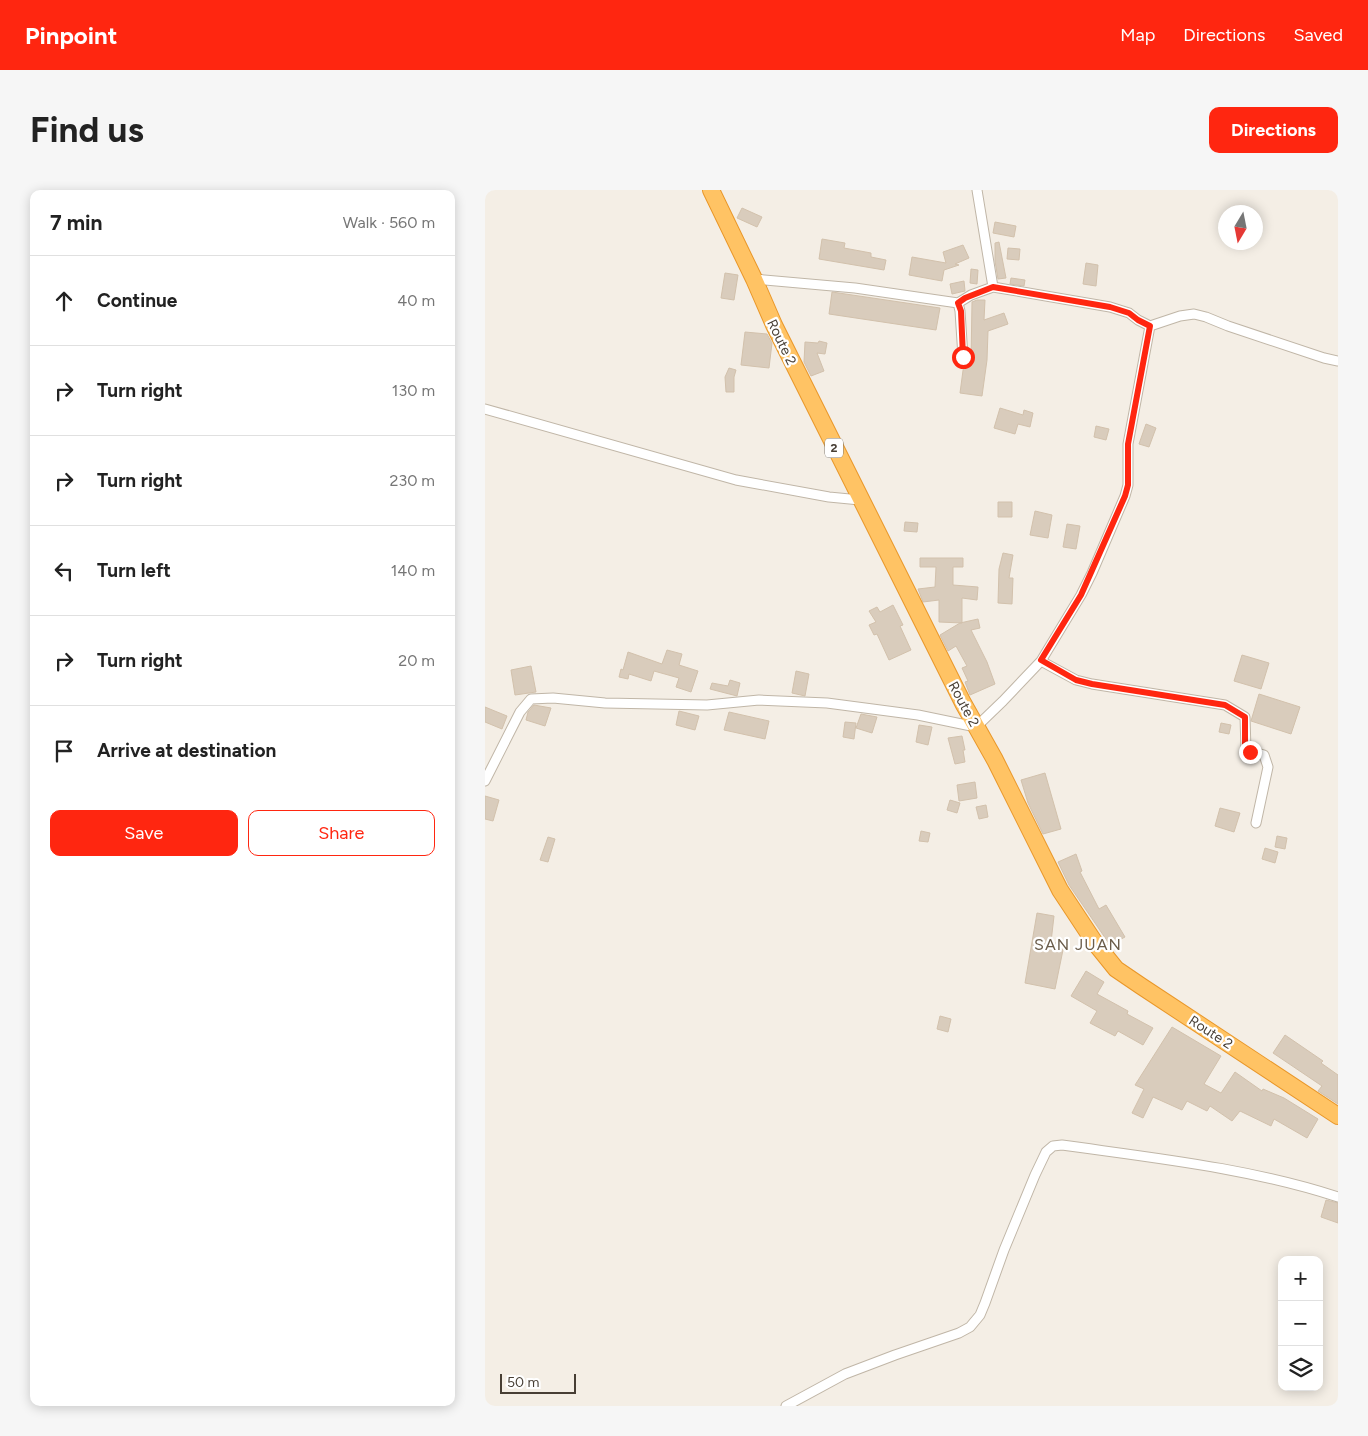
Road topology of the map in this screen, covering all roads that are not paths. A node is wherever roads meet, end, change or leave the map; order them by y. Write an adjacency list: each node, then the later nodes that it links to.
1 (711, 190): 3 (highway, Route 2 / 2)
2 (977, 190): 4 (street)
3 (754, 279): 5 (street); 10 (highway, Route 2 / 2)
4 (993, 287): 5 (street); 6 (street)
5 (958, 303): 7 (street)
6 (1150, 326): 8 (street); 11 (street)
7 (963, 357)
8 (1338, 361)
9 (485, 408): 10 (street)
10 (860, 500): 12 (highway, Route 2 / 2)
11 (1041, 660): 12 (street); 14 (street)
12 (973, 722): 13 (street); 15 (highway, Route 2 / 2)
13 (485, 781)
14 (1256, 823)
15 (1338, 1116)
16 (1338, 1197): 17 (street)
17 (786, 1406)

